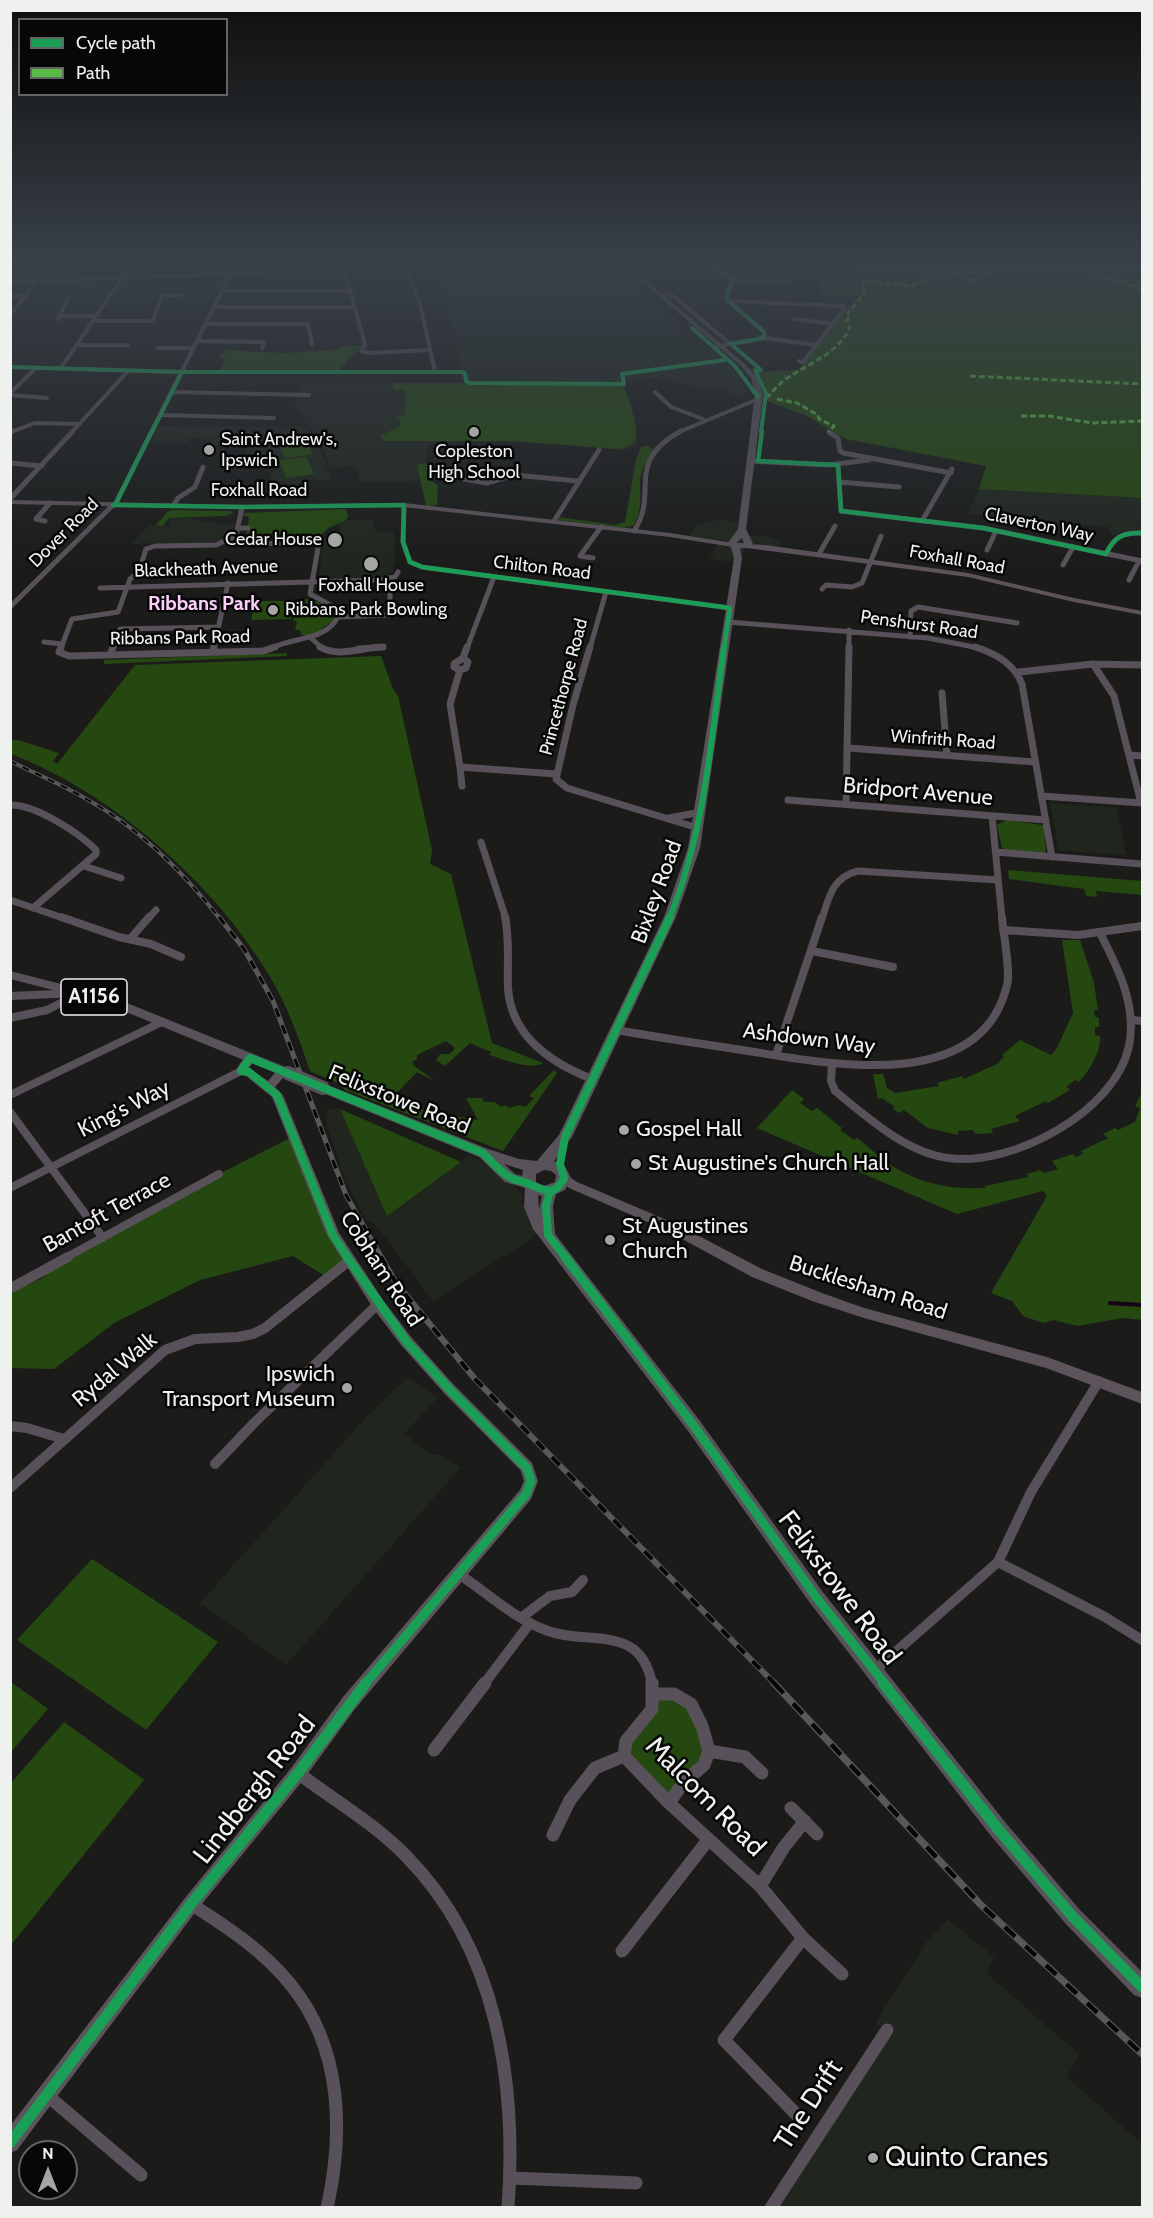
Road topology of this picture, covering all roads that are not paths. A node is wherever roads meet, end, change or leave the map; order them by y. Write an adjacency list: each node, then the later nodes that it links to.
1 (64, 364): 8 (street)
2 (186, 364): 10 (street)
3 (433, 364): 11 (street)
4 (732, 364): 18 (main road)
5 (737, 364): 18 (main road)
6 (10, 367): 7 (street)
7 (36, 368): 8 (street); 15 (street)
8 (61, 368): 9 (street)
9 (129, 370): 10 (street); 22 (street)
10 (182, 372): 11 (street); 13 (street, Dover Road)
11 (435, 372): 12 (street)
12 (461, 372)
13 (172, 392): 16 (street); 19 (street, Dover Road)
14 (655, 392): 21 (street)
15 (10, 394): 17 (street)
16 (309, 395)
17 (47, 398)
18 (757, 401): 21 (street); 27 (main road)
19 (161, 415): 20 (street); 38 (street, Dover Road)
20 (275, 418)
21 (703, 419): 50 (street)
22 (80, 424): 24 (street); 30 (street)
23 (829, 432): 26 (street)
24 (10, 433)
25 (599, 450): 33 (street)
26 (875, 459): 29 (street); 44 (street)
27 (750, 461): 29 (street); 49 (main road)
28 (10, 463): 30 (street)
29 (838, 465): 34 (street)
30 (42, 466): 36 (street)
31 (203, 467): 40 (street)
32 (464, 479): 33 (street)
33 (578, 481): 43 (street)
34 (839, 482): 35 (street); 44 (street, Claverton Way)
35 (899, 487)
36 (11, 502): 37 (street, Foxhall Road)
37 (50, 503): 38 (street, Foxhall Road); 42 (street)
38 (114, 505): 40 (street, Foxhall Road); 76 (street, Dover Road)
39 (404, 505): 41 (street, Foxhall Road); 43 (street, Foxhall Road); 66 (street, Chilton Road)
40 (173, 506): 41 (street, Foxhall Road)
41 (242, 507): 47 (street)
42 (45, 520)
43 (554, 521): 46 (street, Foxhall Road)
44 (922, 521): 51 (street, Claverton Way)
45 (835, 526): 59 (street)
46 (601, 527): 50 (street, Foxhall Road); 61 (street)
47 (238, 528): 48 (street); 53 (street)
48 (248, 528)
49 (742, 529): 55 (main road); 56 (main road)
50 (634, 531): 55 (street, Foxhall Road)
51 (996, 531): 57 (street, Claverton Way); 58 (street, Claverton Way)
52 (1143, 533): 60 (street)
53 (236, 536): 69 (street); 71 (street, Ribbans Park Road)
54 (881, 536): 63 (street)
55 (734, 543): 56 (main road); 62 (main road, Bixley Road)
56 (747, 544): 59 (street, Foxhall Road); 62 (main road, Bixley Road)
57 (997, 549)
58 (1072, 549): 60 (street, Claverton Way); 65 (street, Claverton Way)
59 (819, 554): 63 (street, Foxhall Road)
60 (1106, 554): 64 (street, Claverton Way)
61 (593, 558)
62 (738, 558): 77 (main road, Bixley Road)
63 (871, 561): 73 (street); 78 (street, Foxhall Road)
64 (1141, 561): 68 (street, Claverton Way)
65 (1064, 565)
66 (495, 577): 74 (street, Chilton Road); 100 (street)
67 (402, 579): 69 (street, Blackheath Avenue)
68 (1129, 580)
69 (313, 581): 70 (street, Blackheath Avenue); 79 (street)
70 (228, 583): 71 (street, Blackheath Avenue); 82 (street)
71 (127, 586): 72 (street, Blackheath Avenue); 87 (street, Ribbans Park Road)
72 (100, 588)
73 (822, 589)
74 (606, 592): 77 (street, Chilton Road); 101 (street, Princethorpe Road)
75 (390, 594): 79 (street)
76 (10, 607)
77 (730, 608): 80 (main road, Bixley Road)
78 (1143, 613)
79 (338, 617): 85 (street, Ribbans Park Road)
80 (728, 622): 83 (street, Penshurst Road); 108 (main road, Bixley Road)
81 (1017, 623): 84 (street)
82 (218, 627): 89 (street); 90 (street)
83 (849, 630): 84 (street, Penshurst Road); 95 (street)
84 (910, 637): 93 (street, Penshurst Road)
85 (311, 638): 88 (street); 89 (street, Ribbans Park Road)
86 (44, 642): 87 (street, Ribbans Park Road)
87 (62, 644): 90 (street, Ribbans Park Road)
88 (383, 647)
89 (213, 652): 90 (street, Ribbans Park Road)
90 (110, 655)
91 (1093, 664): 92 (street); 93 (street); 97 (street)
92 (1143, 665)
93 (1019, 672): 99 (street)
94 (942, 693): 96 (street)
95 (848, 748): 96 (street, Winfrith Road); 107 (street)
96 (947, 755): 99 (street, Winfrith Road)
97 (1130, 755): 98 (street); 105 (street)
98 (1143, 756)
99 (1035, 762): 103 (street)
100 (460, 767): 101 (street); 102 (street)
101 (556, 774): 110 (street, Princethorpe Road)
102 (462, 786)
103 (1041, 796): 105 (street); 111 (street)
104 (787, 799): 107 (street, Bridport Avenue)
105 (1142, 803)
106 (11, 804): 117 (street)
107 (846, 804): 109 (street, Bridport Avenue)
108 (701, 812): 110 (street, Princethorpe Road); 112 (main road, Bixley Road)
109 (992, 816): 111 (street, Bridport Avenue); 114 (street, Ashdown Way)
110 (669, 818): 112 (street, Princethorpe Road)
111 (1046, 820): 115 (street)
112 (698, 828): 137 (main road, Bixley Road)
113 (481, 842): 143 (street)
114 (996, 852): 115 (street); 119 (street, Ashdown Way)
115 (1052, 857): 116 (street)
116 (1143, 864)
117 (84, 866): 118 (street); 121 (street)
118 (121, 878)
119 (998, 880): 124 (street, Ashdown Way); 127 (street)
120 (10, 900): 121 (street)
121 (33, 908): 126 (street)
122 (156, 910): 126 (street)
123 (1143, 926): 125 (street)
124 (1004, 930): 125 (street); 140 (street, Ashdown Way)
125 (1100, 933): 134 (street)
126 (130, 938): 128 (street)
127 (812, 951): 129 (street); 138 (street)
128 (181, 957)
129 (893, 966)
130 (10, 975): 131 (main road, Felixstowe Road / A1156)
131 (80, 993): 132 (street); 133 (street); 136 (main road, Felixstowe Road / A1156)
132 (10, 996)
133 (10, 1018)
134 (1132, 1020): 135 (street); 140 (street)
135 (1143, 1021)
136 (162, 1022): 139 (main road, Felixstowe Road / A1156); 145 (street)
137 (617, 1030): 138 (street, Ashdown Way); 143 (main road, Bixley Road)
138 (776, 1056): 140 (street, Ashdown Way)
139 (250, 1058): 141 (street, King's Way); 142 (main road, Felixstowe Road / A1156)
140 (832, 1064)
141 (241, 1071): 144 (street, Cobham Road); 150 (street, King's Way)
142 (286, 1072): 144 (street); 148 (main road, Felixstowe Road / A1156, bridge)
143 (592, 1079): 147 (main road, Bixley Road)
144 (269, 1087): 157 (street, Cobham Road)
145 (10, 1095)
146 (10, 1112): 150 (street)
147 (565, 1137): 149 (main road, Bixley Road); 152 (main road, Bixley Road)
148 (483, 1153): 149 (main road, Felixstowe Road / A1156); 153 (main road, Felixstowe Road / A1156)
149 (539, 1166): 152 (main road); 153 (main road)
150 (52, 1167): 154 (street, King's Way); 156 (street)
151 (219, 1174): 156 (street, Bantoft Terrace)
152 (557, 1182): 153 (main road); 155 (main road); 160 (street, Bucklesham Road)
153 (530, 1185): 155 (main road, Felixstowe Road)
154 (10, 1188)
155 (548, 1235): 172 (main road, Felixstowe Road)
156 (103, 1238): 158 (street, Bantoft Terrace)
157 (350, 1260): 159 (street, Cobham Road); 163 (street, Rydal Walk)
158 (13, 1287)
159 (378, 1304): 164 (street); 165 (street, Cobham Road)
160 (1099, 1381): 161 (street, Bucklesham Road); 167 (street)
161 (1143, 1398)
162 (10, 1426): 163 (street)
163 (64, 1439): 166 (street, Rydal Walk)
164 (215, 1464)
165 (527, 1468): 168 (street, Lindbergh Road)
166 (10, 1488)
167 (998, 1562): 171 (street); 172 (street)
168 (459, 1574): 170 (street, Malcom Road); 177 (street, Lindbergh Road)
169 (583, 1580): 170 (street)
170 (526, 1620): 173 (street, Malcom Road); 174 (street)
171 (1143, 1640)
172 (874, 1671): 190 (main road, Felixstowe Road)
173 (652, 1694): 175 (street); 176 (street, Malcom Road)
174 (434, 1750)
175 (709, 1751): 178 (street); 179 (street)
176 (624, 1756): 179 (street, Malcom Road); 183 (street)
177 (298, 1773): 186 (street, Lindbergh Road); 196 (street)
178 (762, 1773)
179 (669, 1803): 184 (street, Malcom Road)
180 (791, 1808): 181 (street)
181 (805, 1821): 182 (street); 185 (street)
182 (817, 1834)
183 (553, 1835)
184 (708, 1840): 185 (street, Malcom Road); 188 (street)
185 (760, 1886): 187 (street, Malcom Road)
186 (191, 1904): 192 (street, Lindbergh Road); 198 (street)
187 (803, 1938): 189 (street, Malcom Road); 193 (street)
188 (622, 1951)
189 (842, 1974)
190 (1143, 1987)
191 (887, 2030): 200 (street, The Drift)
192 (48, 2096): 194 (street, Lindbergh Road); 195 (street)
193 (797, 2115)
194 (10, 2143)
195 (141, 2175)
196 (511, 2178): 197 (street); 199 (street)
197 (636, 2183)
198 (327, 2208)
199 (508, 2208)
200 (771, 2208)

